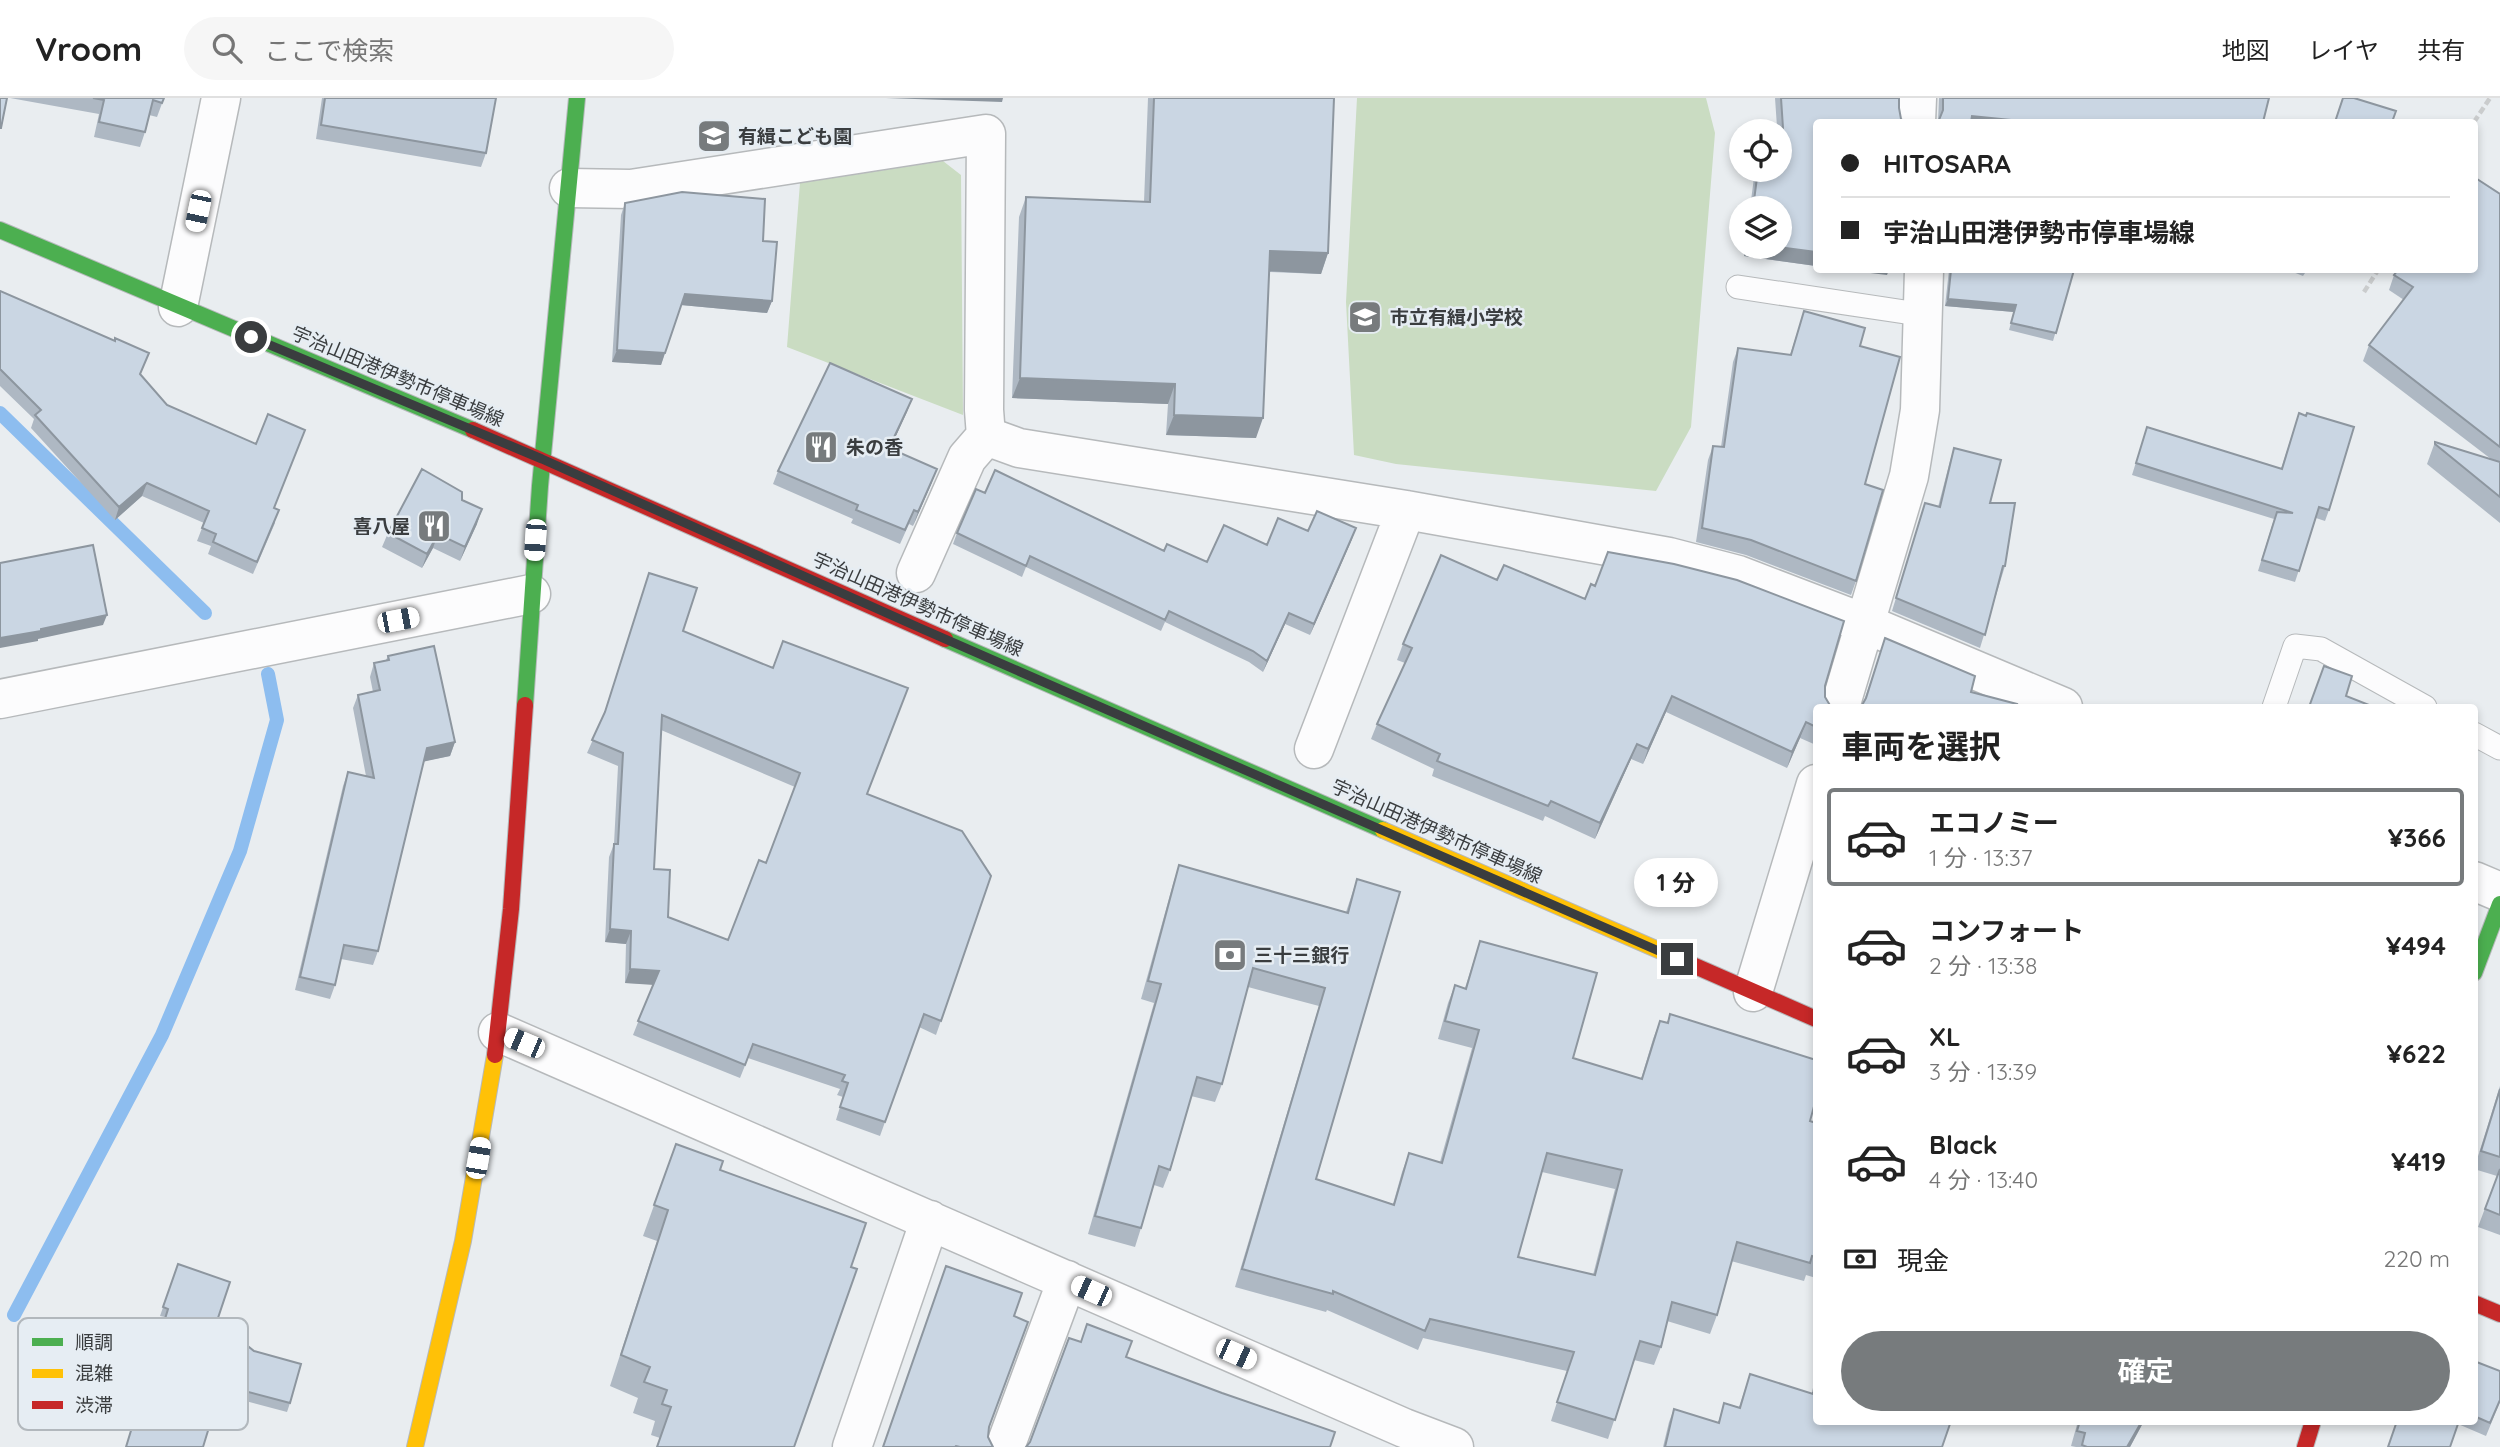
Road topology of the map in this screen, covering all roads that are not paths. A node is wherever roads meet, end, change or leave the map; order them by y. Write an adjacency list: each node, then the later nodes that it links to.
1 (221, 98): 9 (street)
2 (577, 98): 5 (main road)
3 (1917, 98): 4 (street)
4 (1916, 119)
5 (569, 188): 11 (street); 12 (main road)
6 (0, 230): 9 (main road, 宇治山田港伊勢市停車場線)
7 (1924, 273): 10 (street)
8 (1738, 287): 10 (lane)
9 (178, 307): 12 (main road, 宇治山田港伊勢市停車場線)
10 (1925, 315): 16 (street)
11 (986, 436): 13 (street); 14 (street)
12 (542, 459): 15 (main road); 30 (main road, 宇治山田港伊勢市停車場線)
13 (1406, 510): 16 (street); 24 (street)
14 (916, 573)
15 (531, 594): 17 (street); 32 (main road)
16 (1866, 624): 18 (street); 19 (street)
17 (0, 699)
18 (1841, 704)
19 (2056, 704)
20 (2275, 704): 21 (lane)
21 (2420, 704)
22 (2478, 736): 23 (lane)
23 (2500, 748)
24 (1314, 749)
25 (1813, 794): 30 (street)
26 (2478, 883): 27 (street)
27 (2500, 892)
28 (2500, 904): 29 (main road)
29 (2478, 962)
30 (1752, 992): 31 (main road, 宇治山田港伊勢市停車場線)
31 (1813, 1018)
32 (498, 1032): 33 (street); 39 (main road)
33 (930, 1220): 34 (street); 40 (street)
34 (1067, 1280): 38 (street); 41 (street)
35 (2478, 1305): 36 (main road)
36 (2500, 1314)
37 (2312, 1425): 43 (main road)
38 (1400, 1438): 42 (street)
39 (415, 1447)
40 (852, 1447)
41 (1005, 1447)
42 (1454, 1447)
43 (2305, 1447)

